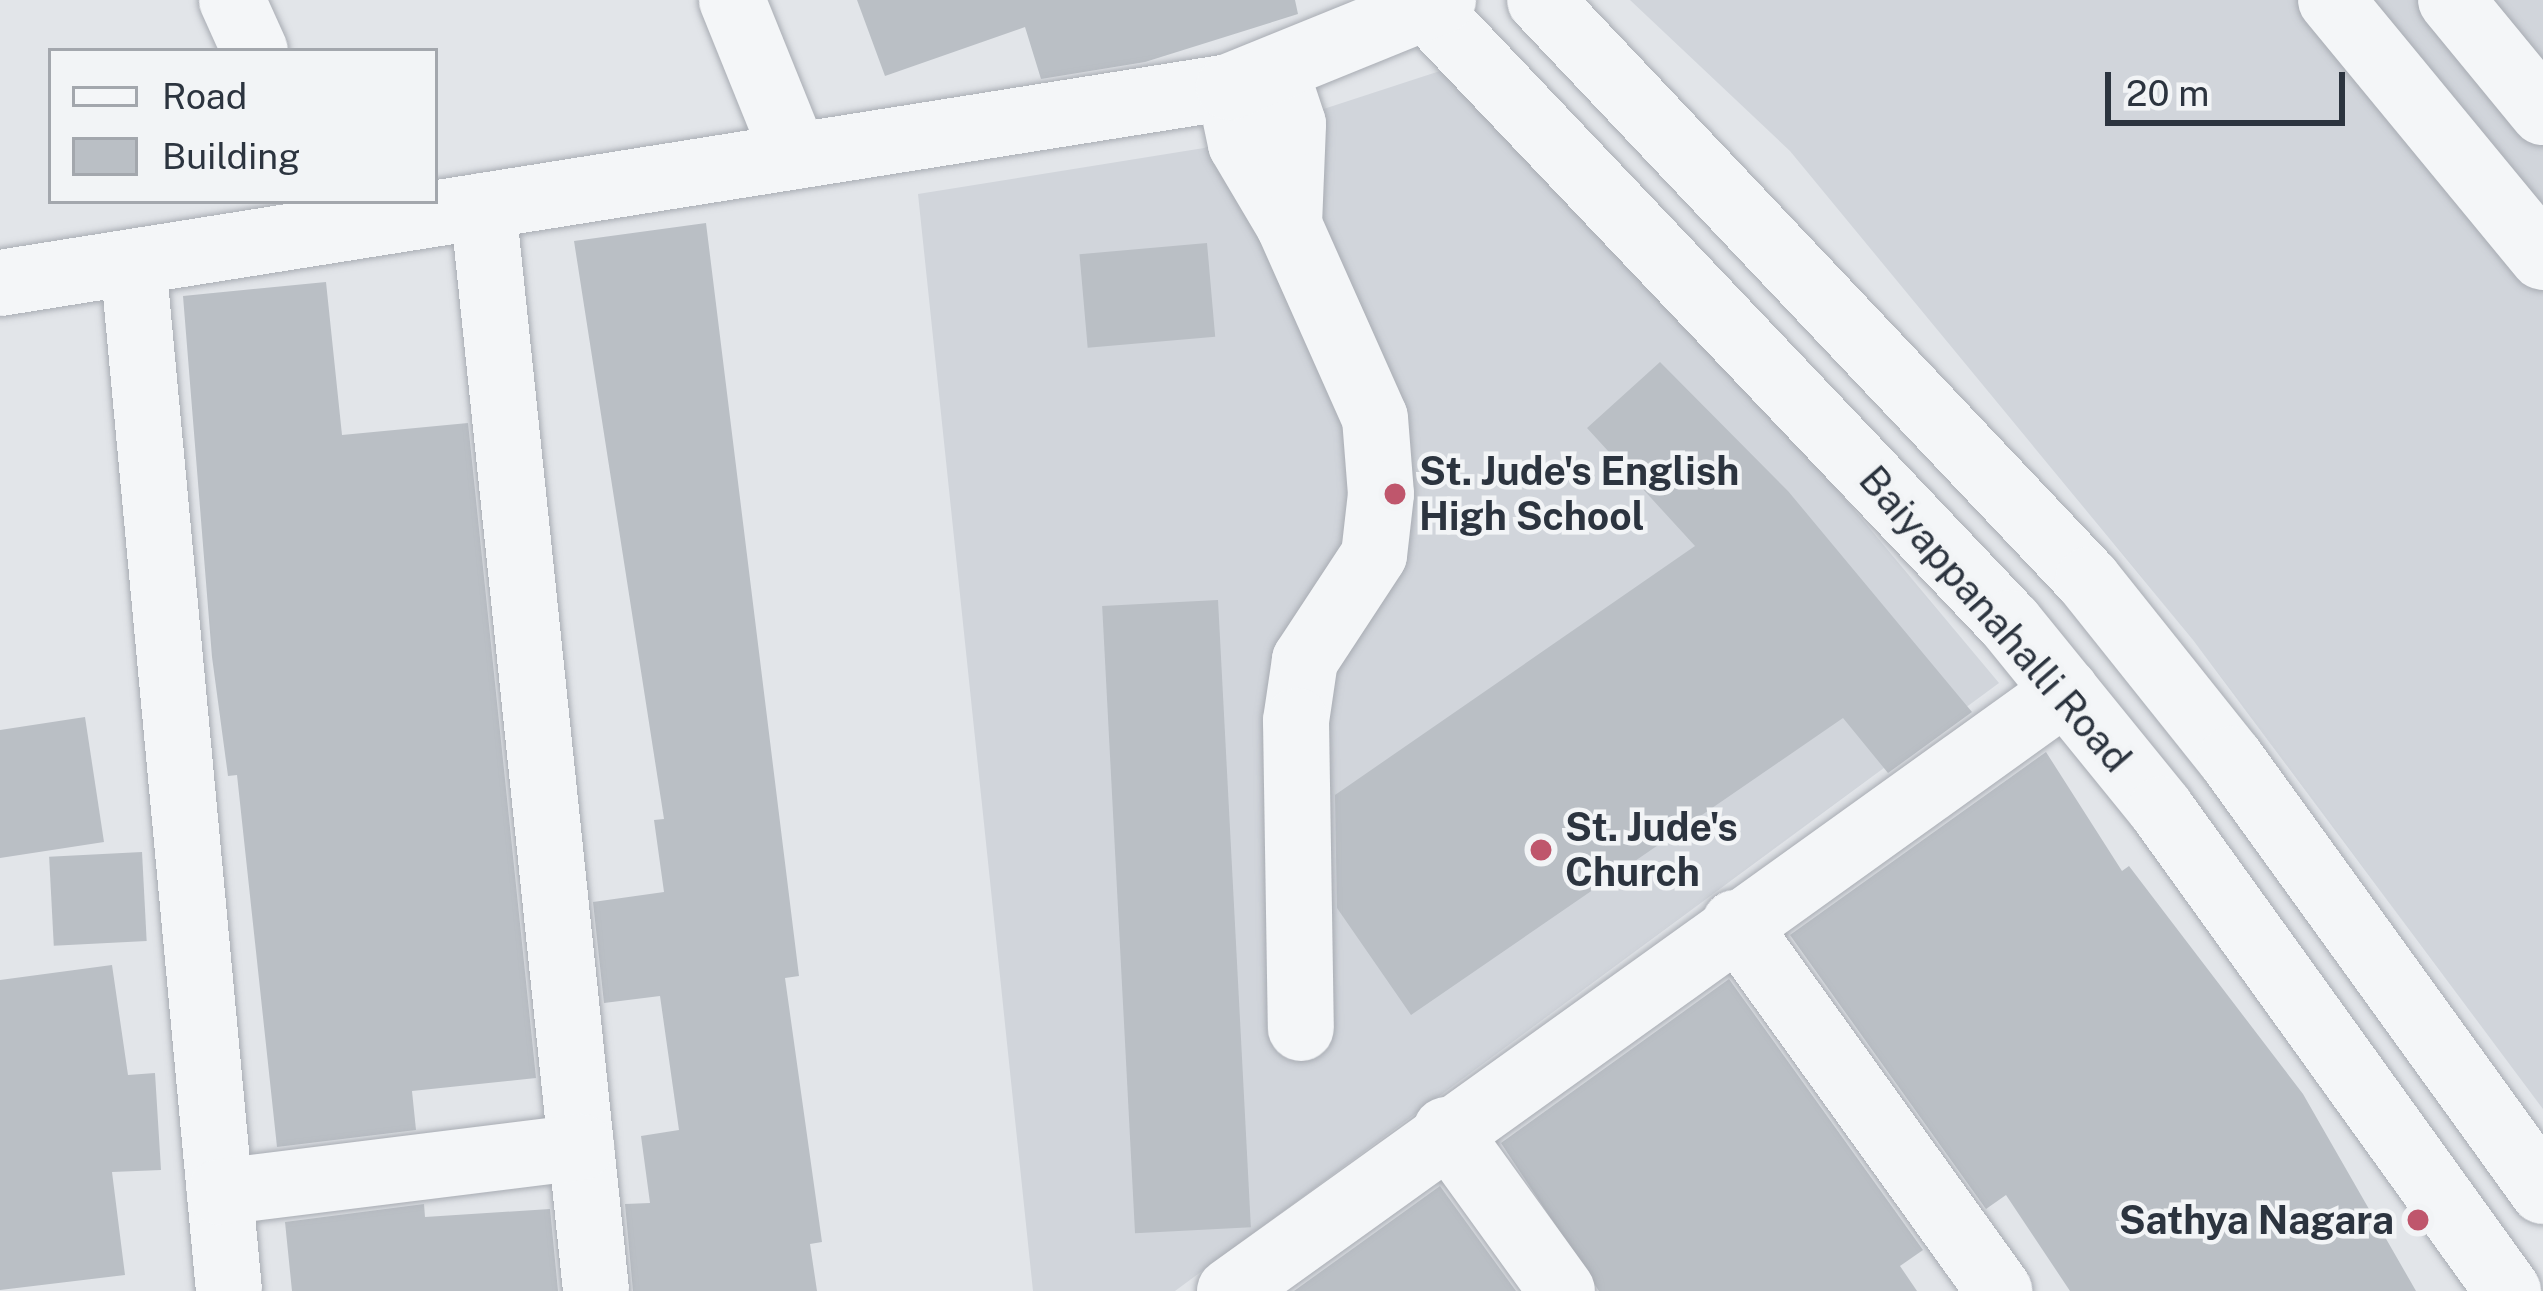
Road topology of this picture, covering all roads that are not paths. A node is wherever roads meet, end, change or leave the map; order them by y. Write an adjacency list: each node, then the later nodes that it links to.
1 (232, 0): 7 (street)
2 (732, 0): 10 (street)
3 (1540, 0): 21 (street)
4 (2331, 0): 13 (street)
5 (2451, 0): 9 (street)
6 (1431, 4): 8 (street); 16 (street, Baiyappanahalli Road)
7 (254, 48)
8 (1252, 78): 10 (street); 18 (street)
9 (2543, 112)
10 (795, 156): 11 (street)
11 (483, 206): 12 (street); 20 (street)
12 (329, 215): 14 (street)
13 (2543, 257)
14 (133, 262): 15 (street); 22 (street)
15 (0, 284)
16 (2066, 692): 17 (street); 28 (street, Baiyappanahalli Road)
17 (1735, 923): 19 (street); 27 (street)
18 (1301, 1028)
19 (1447, 1130): 25 (street); 26 (street)
20 (581, 1147): 22 (street); 24 (street)
21 (2543, 1191)
22 (220, 1192): 23 (street)
23 (230, 1291)
24 (596, 1291)
25 (1230, 1291)
26 (1562, 1291)
27 (1999, 1291)
28 (2508, 1291)

